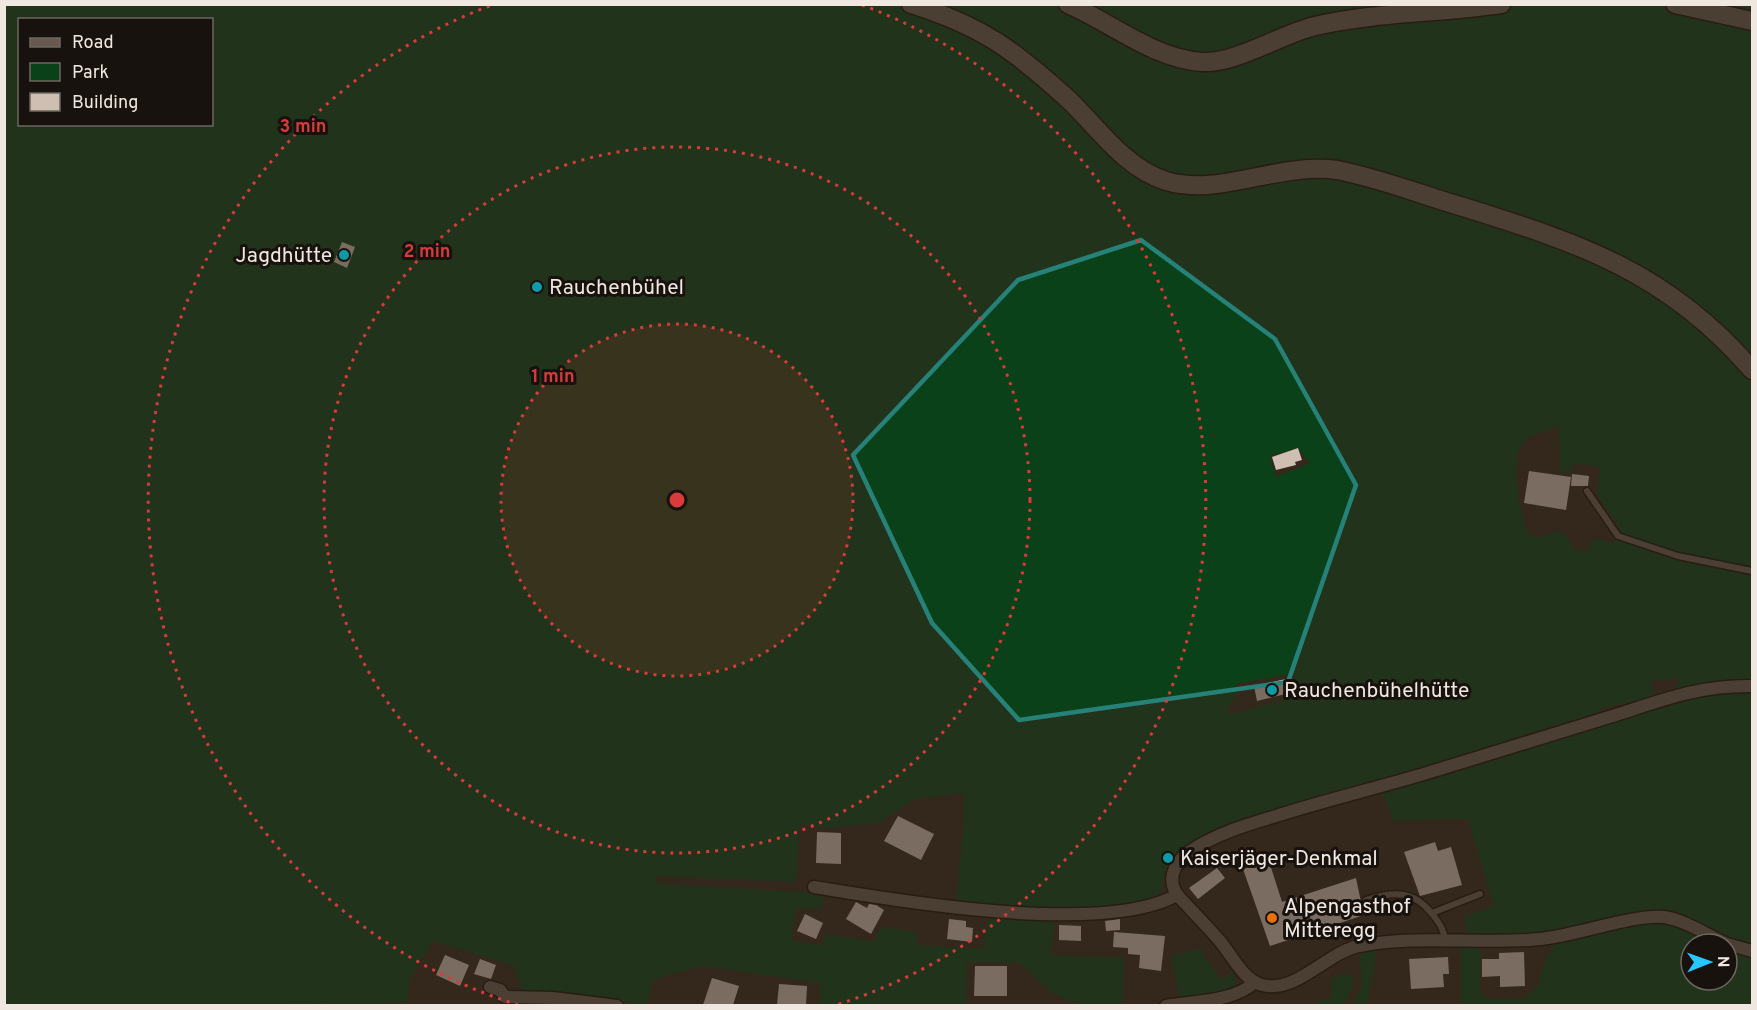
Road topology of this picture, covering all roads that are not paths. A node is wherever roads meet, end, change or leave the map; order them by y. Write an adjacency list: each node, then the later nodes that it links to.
1 (911, 4): 6 (main road)
2 (1068, 4): 3 (main road)
3 (1501, 4)
4 (1675, 4): 5 (main road)
5 (1752, 21)
6 (1752, 370)
7 (1587, 490): 8 (lane)
8 (1752, 571)
9 (1752, 686): 12 (street)
10 (814, 886): 12 (street)
11 (1480, 894): 14 (lane)
12 (1177, 895): 17 (street)
13 (1366, 900): 14 (lane)
14 (1432, 913): 16 (lane)
15 (1701, 932): 16 (street)
16 (1445, 940): 17 (street)
17 (1256, 982): 20 (street)
18 (490, 987): 19 (street)
19 (617, 1005)
20 (1166, 1005)

